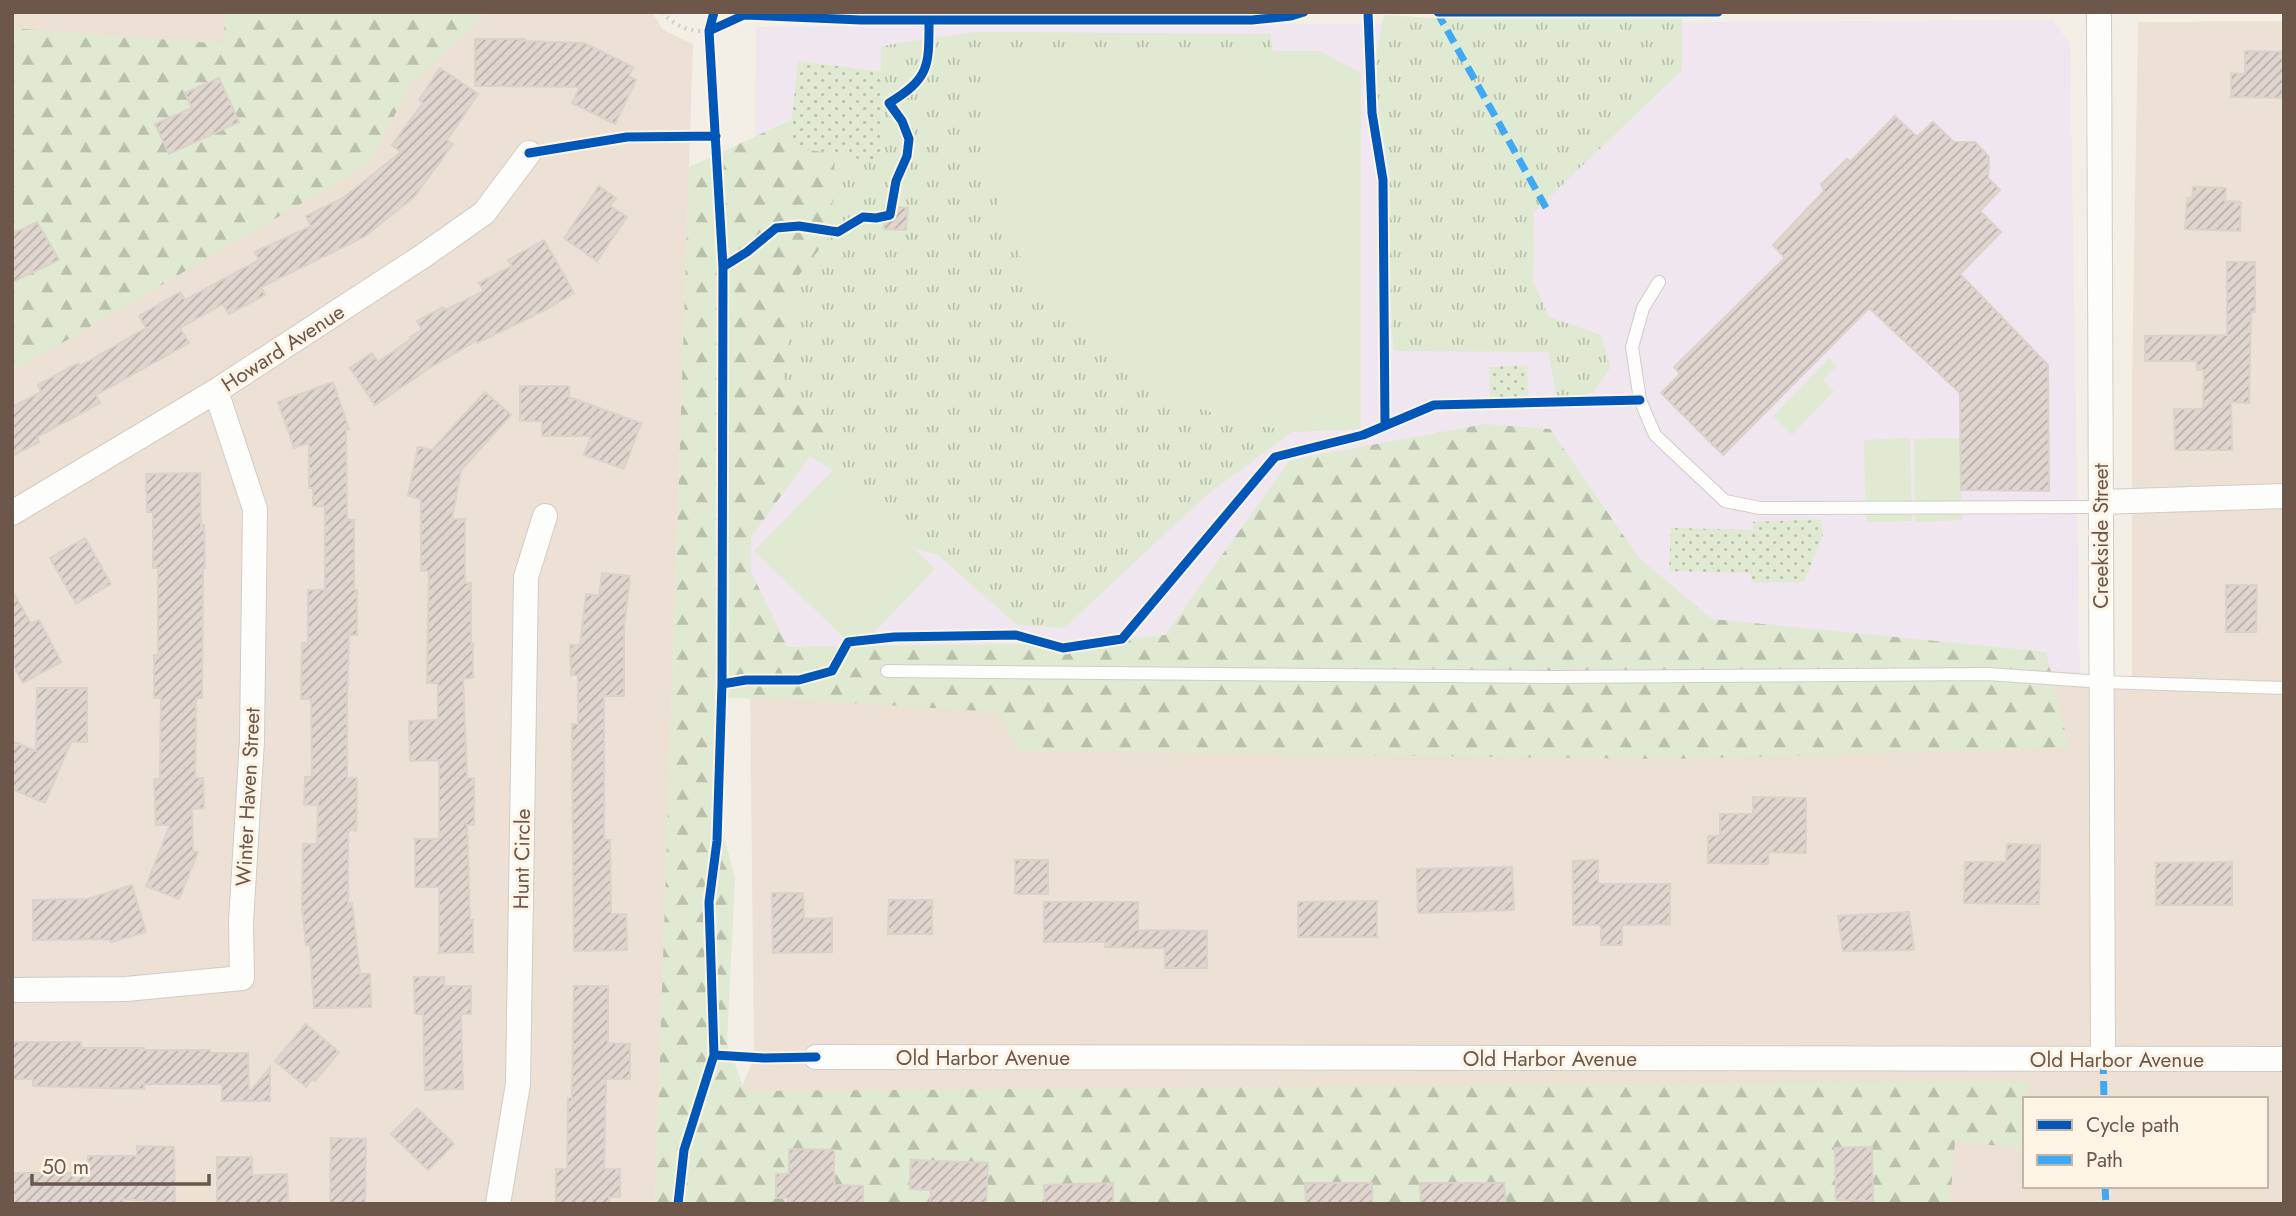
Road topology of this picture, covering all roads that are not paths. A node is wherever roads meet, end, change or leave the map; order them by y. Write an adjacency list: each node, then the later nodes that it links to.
1 (2099, 12): 6 (street, Creekside Street)
2 (529, 153): 4 (street, Howard Avenue)
3 (1659, 282): 6 (lane)
4 (216, 391): 7 (street, Howard Avenue); 12 (street, Winter Haven Street)
5 (2284, 496): 6 (street)
6 (2101, 505): 10 (street, Creekside Street)
7 (12, 513)
8 (545, 516): 16 (street, Hunt Circle)
9 (887, 671): 10 (lane)
10 (2102, 682): 11 (lane); 15 (street, Creekside Street)
11 (2284, 688)
12 (12, 990)
13 (816, 1057): 15 (street, Old Harbor Avenue)
14 (2284, 1059): 15 (street, Old Harbor Avenue)
15 (2103, 1060)
16 (498, 1204)

